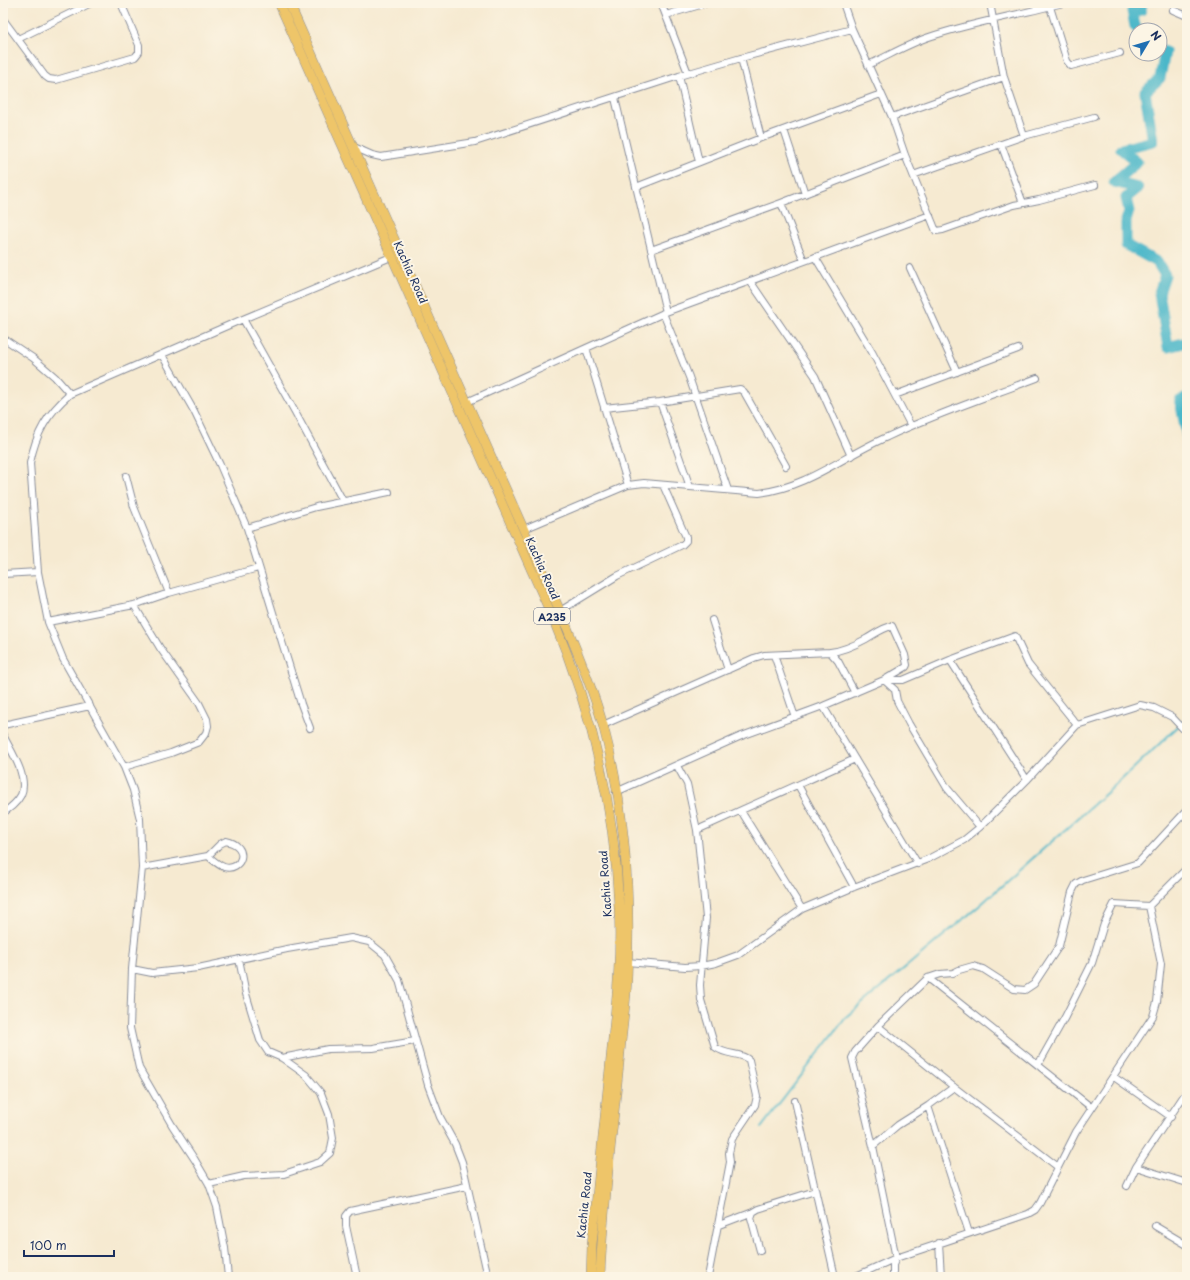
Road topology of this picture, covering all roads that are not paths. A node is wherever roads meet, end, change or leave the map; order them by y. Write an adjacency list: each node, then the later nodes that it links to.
1 (91, 3): 17 (street)
2 (121, 3): 17 (street)
3 (279, 3): 43 (highway, Kachia Road / A235)
4 (289, 3): 32 (highway, Kachia Road / A235)
5 (661, 3): 12 (street)
6 (707, 3): 12 (street)
7 (990, 3): 15 (street)
8 (1063, 3): 10 (street)
9 (844, 4): 16 (street)
10 (1050, 7): 15 (street); 18 (street)
11 (1172, 10): 13 (street)
12 (666, 15): 21 (street)
13 (1187, 16)
14 (3, 19): 17 (street)
15 (993, 21): 20 (street); 23 (street)
16 (852, 29): 19 (street); 20 (street)
17 (18, 39)
18 (1120, 53)
19 (741, 58): 21 (street); 30 (street)
20 (868, 65): 24 (street)
21 (688, 73): 22 (street)
22 (679, 76): 25 (street); 34 (street)
23 (1004, 77): 26 (street); 29 (street)
24 (881, 94): 26 (street); 28 (street)
25 (615, 98): 32 (street); 37 (street)
26 (892, 117): 33 (street)
27 (1094, 117): 29 (street)
28 (784, 130): 30 (street); 38 (street)
29 (1024, 136): 31 (street)
30 (761, 138): 34 (street)
31 (1001, 144): 35 (street); 40 (street)
32 (354, 147): 59 (highway, Kachia Road / A235)
33 (905, 155): 35 (street); 38 (street)
34 (699, 162): 37 (street)
35 (914, 175): 41 (street)
36 (1094, 185): 40 (street)
37 (636, 187): 42 (street)
38 (805, 194): 39 (street)
39 (781, 203): 42 (street); 45 (street)
40 (1023, 203): 41 (street)
41 (930, 215): 44 (street)
42 (651, 250): 48 (street)
43 (391, 257): 49 (street); 150 (highway, Kachia Road / A235)
44 (815, 257): 45 (street); 57 (street)
45 (804, 261): 47 (street)
46 (910, 268): 54 (street)
47 (750, 281): 48 (street); 63 (street)
48 (664, 312): 51 (street); 58 (street)
49 (243, 319): 53 (street); 71 (street)
50 (3, 338): 56 (street)
51 (586, 348): 59 (street); 61 (street)
52 (1018, 349): 54 (street)
53 (162, 355): 56 (street); 72 (street)
54 (957, 372): 57 (street)
55 (1037, 378): 62 (street)
56 (70, 394): 75 (street)
57 (895, 395): 62 (street)
58 (695, 396): 60 (street); 64 (street); 69 (street)
59 (467, 402): 73 (highway, Kachia Road / A235)
60 (660, 402): 61 (street); 68 (street)
61 (604, 408): 66 (street)
62 (911, 426): 63 (street)
63 (851, 456): 69 (street)
64 (786, 466)
65 (126, 476): 77 (street)
66 (628, 485): 67 (street); 73 (street)
67 (663, 485): 68 (street); 79 (street)
68 (690, 487): 69 (street)
69 (728, 490)
70 (389, 492): 71 (street)
71 (343, 502): 72 (street)
72 (247, 528): 74 (street)
73 (524, 529): 79 (highway, Kachia Road / A235)
74 (258, 568): 77 (street); 94 (street)
75 (38, 572): 76 (street); 81 (street)
76 (3, 574)
77 (169, 593): 78 (street)
78 (134, 605): 81 (street); 98 (street)
79 (560, 610): 92 (highway, Kachia Road / A235)
80 (712, 620): 85 (street)
81 (48, 622): 88 (street)
82 (830, 652): 83 (street); 86 (street); 87 (street)
83 (774, 655): 85 (street); 90 (street)
84 (950, 660): 86 (street); 93 (street); 100 (street)
85 (728, 670): 92 (street)
86 (884, 680): 87 (street); 106 (street)
87 (855, 693): 89 (street)
88 (90, 706): 91 (street); 98 (street)
89 (823, 706): 90 (street); 97 (street)
90 (795, 717): 99 (street)
91 (3, 725)
92 (603, 725): 102 (highway, Kachia Road / A235)
93 (1077, 725): 95 (street); 100 (street)
94 (310, 728)
95 (1187, 733)
96 (3, 735): 105 (street)
97 (855, 760): 101 (street); 109 (street)
98 (124, 766): 110 (street)
99 (677, 766): 102 (street); 107 (street)
100 (1027, 780): 106 (street)
101 (798, 786): 103 (street); 112 (street)
102 (616, 792): 116 (highway, Kachia Road / A235)
103 (741, 810): 107 (street); 114 (street)
104 (1187, 810): 119 (street)
105 (3, 813)
106 (980, 827): 109 (street)
107 (697, 830): 117 (street)
108 (208, 856): 108 (street); 110 (street)
109 (918, 864): 112 (street)
110 (142, 868): 118 (street)
111 (1187, 868): 113 (street)
112 (854, 887): 114 (street)
113 (1149, 906): 123 (street); 124 (street)
114 (802, 909): 117 (street)
115 (239, 959): 118 (street); 121 (street); 122 (street)
116 (627, 962): 117 (street); 151 (highway, Kachia Road / A235)
117 (701, 966): 140 (street)
118 (132, 969): 135 (street)
119 (928, 978): 120 (street); 123 (street)
120 (878, 1026): 125 (street); 131 (street)
121 (416, 1041): 122 (street); 136 (street)
122 (282, 1058): 135 (street)
123 (1038, 1065): 129 (street)
124 (1114, 1077): 129 (street); 130 (street)
125 (954, 1087): 128 (street); 132 (street)
126 (1187, 1091): 130 (street)
127 (795, 1101): 138 (street)
128 (928, 1106): 131 (street); 142 (street)
129 (1092, 1108): 132 (street)
130 (1171, 1117): 133 (street)
131 (873, 1146): 146 (street)
132 (1058, 1167): 142 (street)
133 (1136, 1167): 134 (street); 137 (street)
134 (1186, 1181)
135 (208, 1184): 147 (street)
136 (467, 1186): 148 (street); 149 (street)
137 (1126, 1186)
138 (815, 1191): 139 (street); 153 (street)
139 (753, 1212): 140 (street); 145 (street)
140 (719, 1225): 152 (street)
141 (1155, 1226): 144 (street)
142 (969, 1233): 143 (street)
143 (939, 1243): 146 (street); 156 (street)
144 (1187, 1245)
145 (760, 1252)
146 (896, 1258): 154 (street); 155 (street)
147 (228, 1277)
148 (357, 1277)
149 (488, 1277)
150 (591, 1277)
151 (600, 1277)
152 (708, 1277)
153 (835, 1277)
154 (854, 1277)
155 (893, 1277)
156 (941, 1277)

